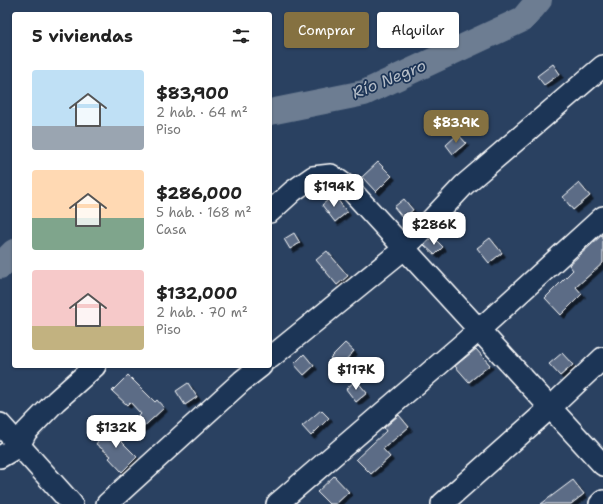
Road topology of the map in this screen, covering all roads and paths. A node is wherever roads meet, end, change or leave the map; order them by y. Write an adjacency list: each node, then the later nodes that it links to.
1 (603, 66): 4 (street)
2 (272, 210): 4 (street)
3 (603, 218): 5 (street)
4 (405, 248): 5 (street); 6 (street)
5 (479, 330): 10 (street); 18 (street)
6 (272, 356)
7 (603, 358): 10 (street)
8 (93, 368): 12 (street)
9 (258, 368): 17 (street)
10 (550, 408): 14 (street); 19 (street)
11 (0, 424): 12 (street)
12 (19, 446): 13 (street); 16 (street)
13 (0, 457)
14 (603, 465)
15 (603, 501): 20 (street)
16 (72, 504)
17 (107, 504)
18 (277, 504)
19 (442, 504)
20 (600, 504)

